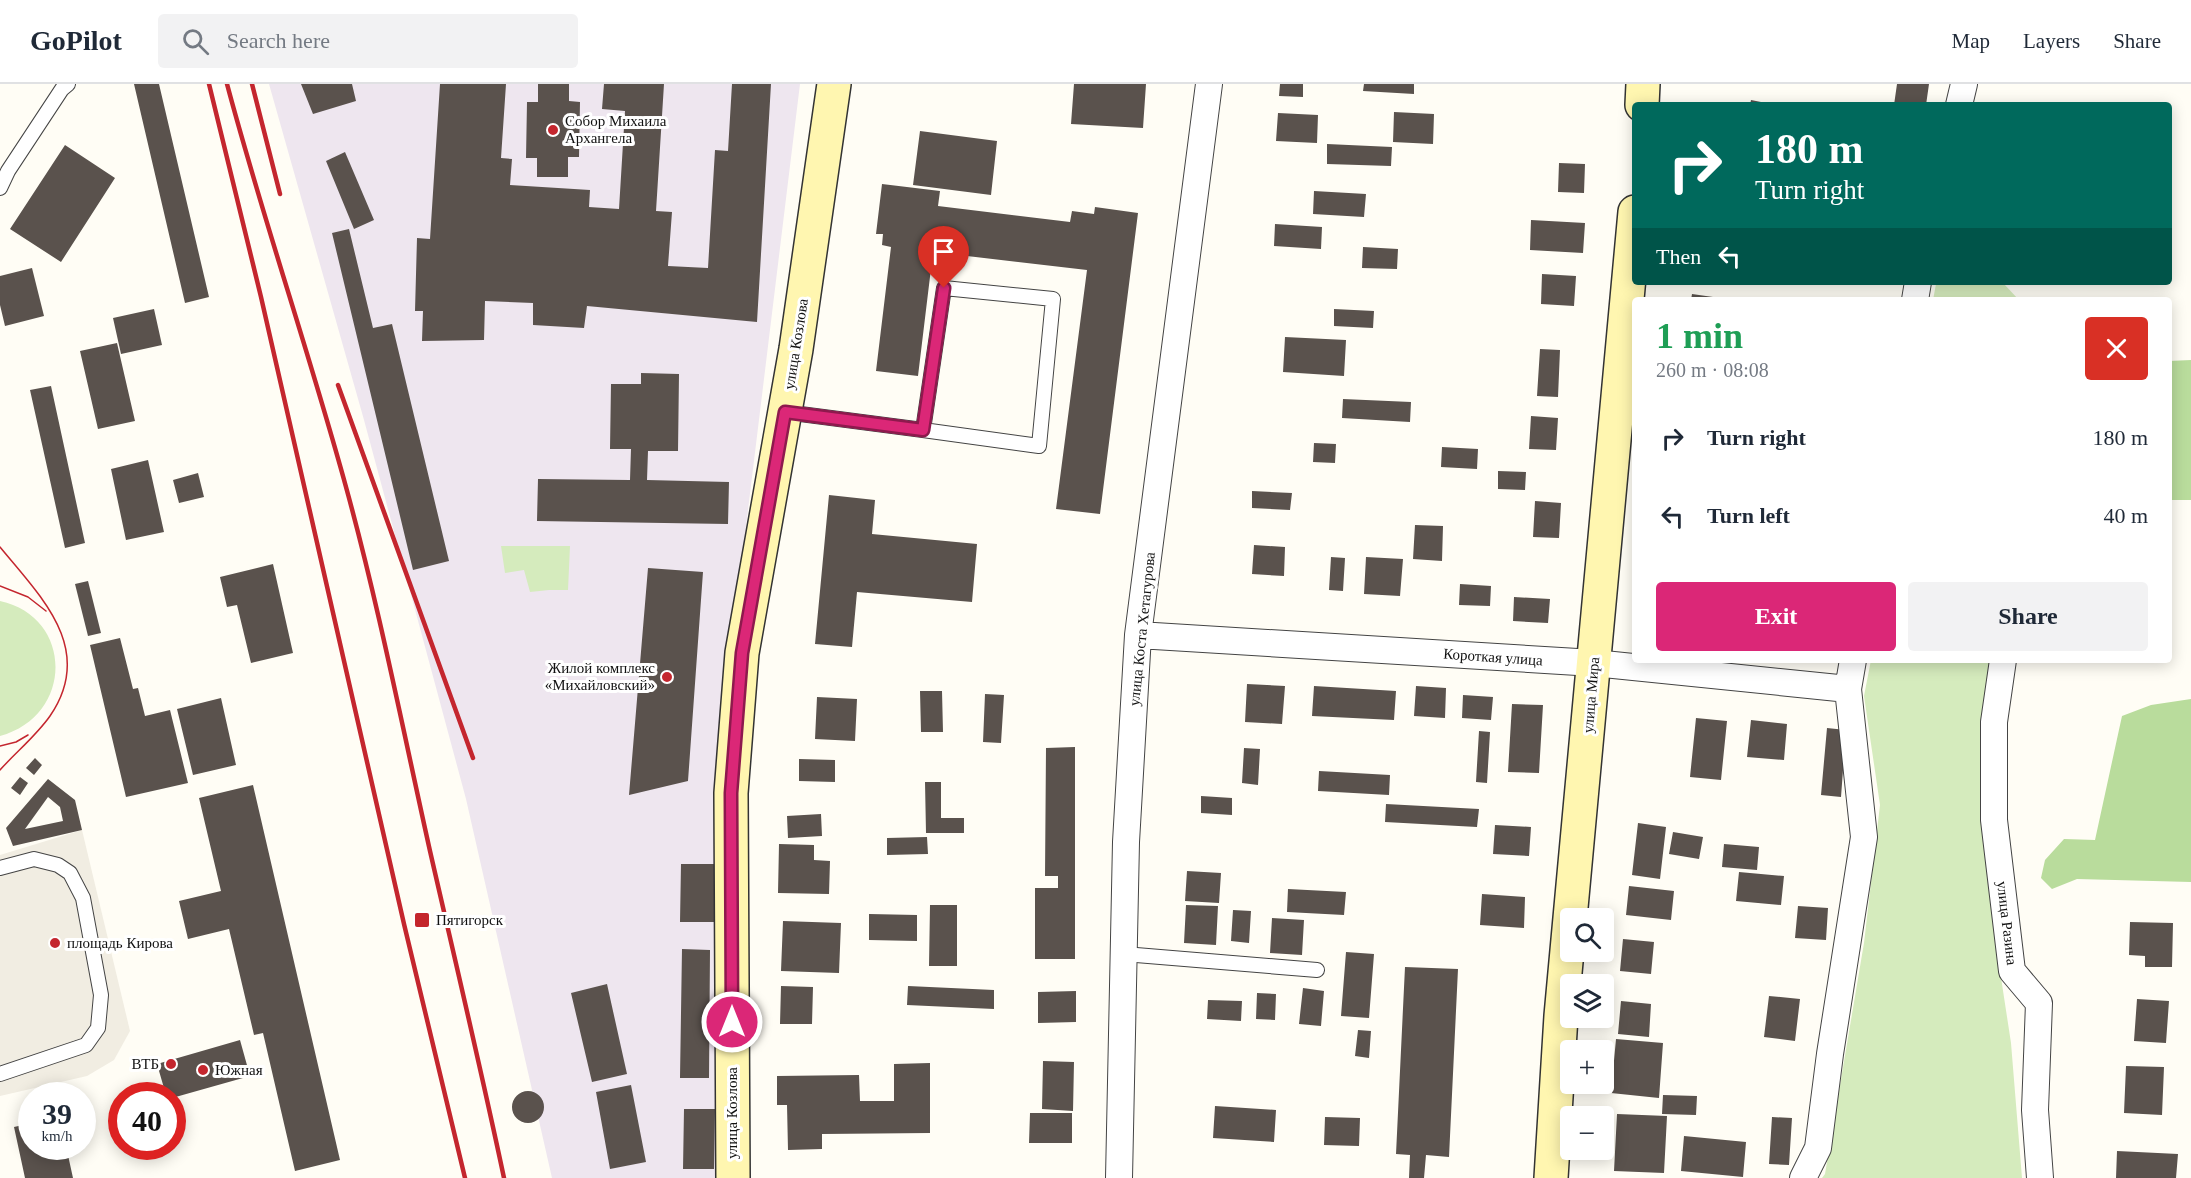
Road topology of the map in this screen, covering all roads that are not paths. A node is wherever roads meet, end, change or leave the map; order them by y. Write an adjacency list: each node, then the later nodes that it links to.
1 (68, 84): 8 (lane)
2 (834, 84): 10 (street, улица Козлова)
3 (1209, 84): 12 (street, улица Коста Хетагурова)
4 (1643, 84): 6 (street)
5 (1964, 84): 7 (street)
6 (1642, 102)
7 (1960, 102)
8 (0, 188)
9 (1632, 245): 13 (street, улица Мира)
10 (785, 412): 11 (lane); 21 (street, улица Козлова)
11 (923, 430): 11 (lane)
12 (1138, 635): 13 (street, Короткая улица); 18 (street, улица Коста Хетагурова)
13 (1594, 663): 16 (street, Короткая улица); 23 (street, улица Мира)
14 (1852, 663): 16 (street)
15 (2003, 663): 25 (street, улица Разина)
16 (1848, 688): 24 (street)
17 (0, 868): 20 (lane)
18 (1124, 954): 19 (lane); 22 (street, улица Коста Хетагурова)
19 (1317, 970)
20 (0, 1074)
21 (733, 1178)
22 (1119, 1178)
23 (1551, 1178)
24 (1803, 1178)
25 (2040, 1178)

